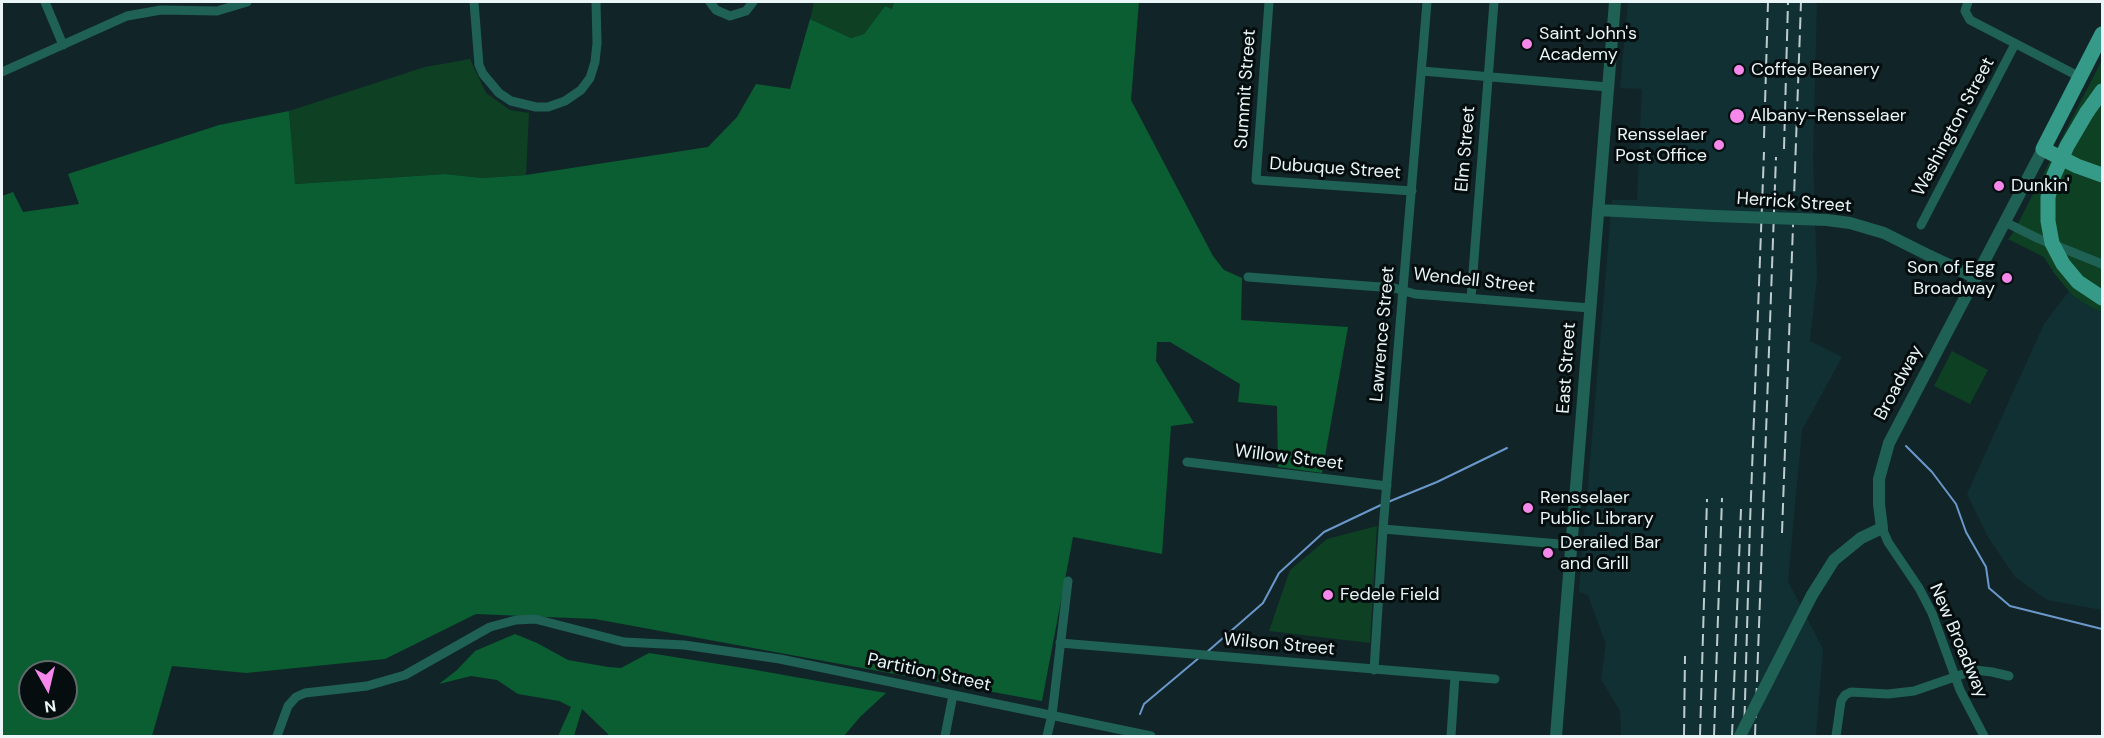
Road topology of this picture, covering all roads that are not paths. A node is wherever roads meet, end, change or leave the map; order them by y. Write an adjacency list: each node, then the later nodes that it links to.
1 (45, 2): 14 (street)
2 (247, 2): 14 (street)
3 (474, 2): 4 (street)
4 (596, 2)
5 (710, 2): 6 (street)
6 (753, 2)
7 (1269, 2): 23 (street, Summit Street)
8 (1427, 2): 15 (street, Lawrence Street)
9 (1494, 2): 17 (street, Elm Street)
10 (1615, 2): 19 (street, East Street)
11 (1968, 2): 13 (street)
12 (2103, 34): 18 (main road, Broadway)
13 (2015, 44): 18 (street); 27 (street, Washington Street)
14 (63, 45): 16 (street)
15 (1422, 71): 17 (street); 24 (street, Lawrence Street)
16 (2, 72)
17 (1488, 77): 19 (street); 32 (street, Elm Street)
18 (2080, 77): 21 (main road, Broadway)
19 (1608, 87): 25 (street, East Street)
20 (2103, 91): 33 (main road, bridge)
21 (2043, 149): 22 (main road); 26 (street, Broadway)
22 (2103, 175)
23 (1256, 180): 24 (street, Dubuque Street)
24 (1412, 191): 31 (street, Lawrence Street)
25 (1598, 210): 30 (street, Herrick Street, bridge); 34 (street, East Street)
26 (2005, 222): 28 (street); 30 (street, Broadway)
27 (1921, 225)
28 (2103, 264)
29 (1248, 277): 31 (street, Wendell Street)
30 (1976, 278): 37 (street, Broadway)
31 (1403, 290): 32 (street, Wendell Street); 36 (street, Lawrence Street)
32 (1471, 298): 34 (street, Wendell Street)
33 (2103, 298)
34 (1590, 308): 39 (street, East Street)
35 (1187, 462): 36 (street, Willow Street)
36 (1387, 490): 38 (street, Lawrence Street)
37 (1882, 528): 45 (street, New Broadway); 55 (street, bridge)
38 (1383, 529): 39 (street); 42 (street, Lawrence Street)
39 (1571, 545): 54 (street, East Street)
40 (1068, 581): 41 (street)
41 (1060, 643): 42 (street, Wilson Street); 48 (street)
42 (1374, 670): 43 (street, Wilson Street)
43 (1455, 676): 46 (street, Wilson Street); 53 (street)
44 (2009, 676): 45 (street)
45 (1955, 677): 56 (street); 57 (street, New Broadway)
46 (1495, 679)
47 (953, 695): 48 (street, Partition Street); 49 (street, Partition Street); 50 (street)
48 (1052, 715): 51 (street); 52 (street, Partition Street)
49 (277, 736)
50 (945, 736)
51 (1047, 736)
52 (1151, 736)
53 (1451, 736)
54 (1556, 736)
55 (1740, 736)
56 (1836, 736)
57 (1984, 736)

